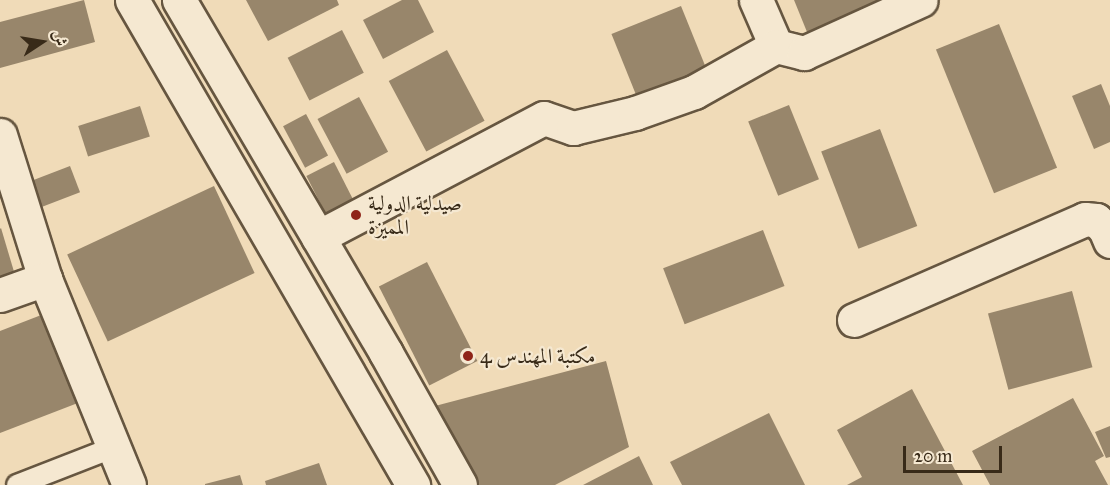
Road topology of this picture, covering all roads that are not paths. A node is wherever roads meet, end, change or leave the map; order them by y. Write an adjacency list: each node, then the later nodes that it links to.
1 (132, 0): 15 (street)
2 (179, 0): 7 (street)
3 (756, 0): 5 (street)
4 (921, 0): 5 (street)
5 (776, 46): 7 (street)
6 (0, 135): 9 (street)
7 (318, 237): 16 (street)
8 (1110, 241): 11 (street)
9 (45, 279): 10 (street); 12 (street)
10 (0, 295)
11 (854, 320)
12 (112, 448): 13 (lane); 14 (street)
13 (17, 485)
14 (129, 485)
15 (413, 485)
16 (460, 485)

